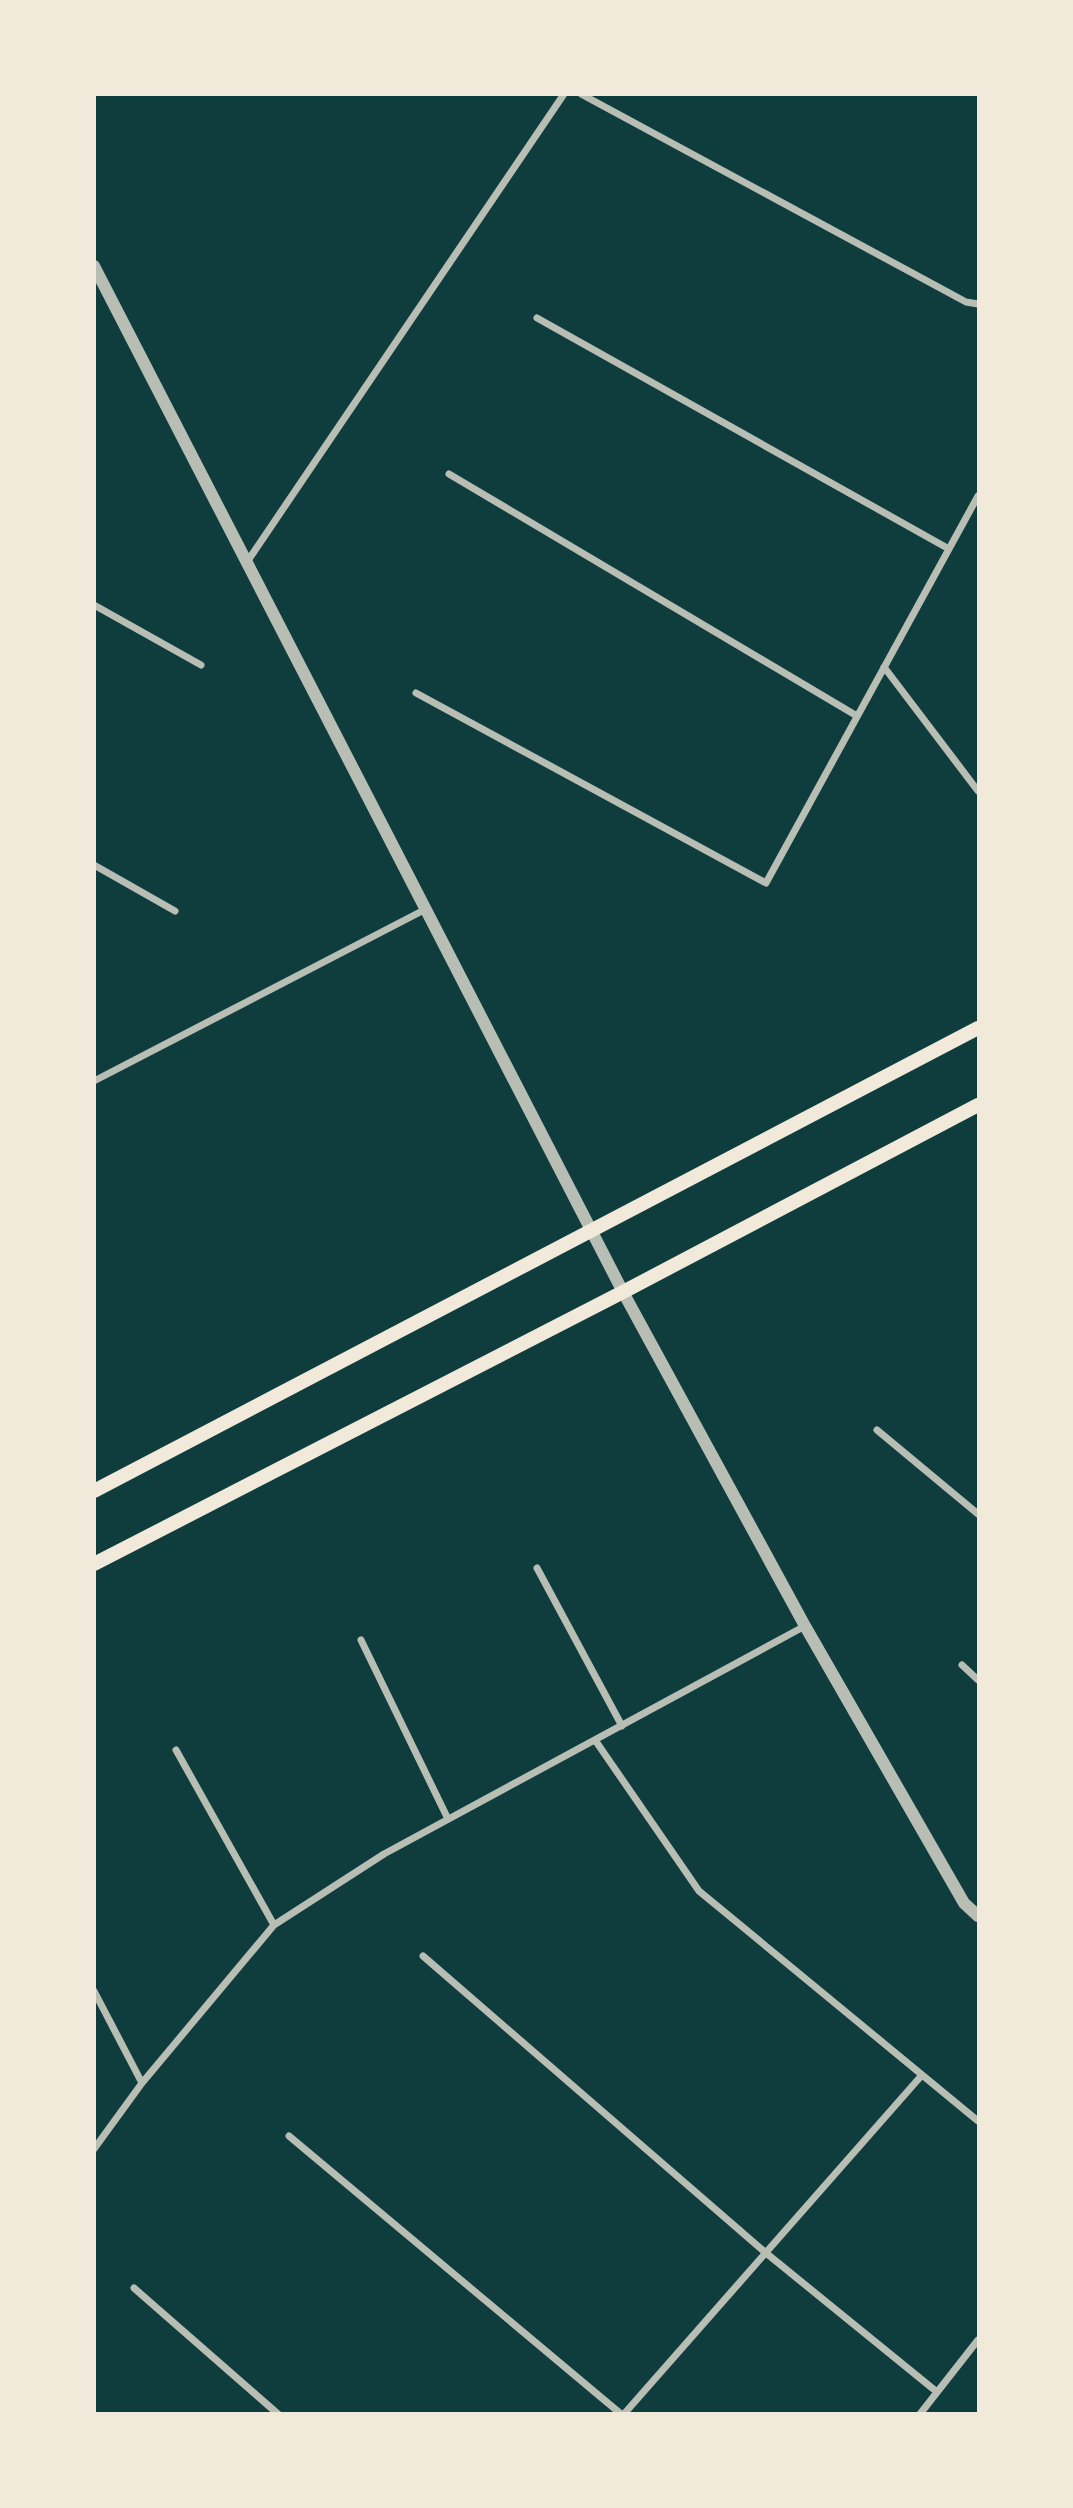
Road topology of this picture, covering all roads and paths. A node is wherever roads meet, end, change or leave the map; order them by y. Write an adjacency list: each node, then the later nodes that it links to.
1 (564, 94): 9 (street)
2 (581, 94): 4 (street)
3 (94, 266): 9 (street)
4 (978, 303)
5 (537, 318): 8 (street)
6 (449, 474): 14 (street)
7 (978, 496): 8 (street)
8 (949, 549): 12 (street)
9 (247, 562): 17 (street)
10 (94, 606): 11 (street)
11 (201, 666)
12 (884, 667): 14 (street); 15 (street)
13 (416, 693): 14 (street)
14 (858, 716)
15 (978, 791)
16 (94, 865): 18 (street)
17 (426, 909): 20 (street); 22 (street)
18 (175, 911)
19 (978, 1028): 22 (main road)
20 (94, 1081)
21 (978, 1105): 23 (main road)
22 (592, 1231): 23 (street); 25 (main road)
23 (623, 1292): 27 (main road); 29 (street)
24 (877, 1430): 26 (street)
25 (94, 1491)
26 (978, 1514)
27 (94, 1564)
28 (537, 1568): 33 (street)
29 (804, 1626): 33 (street); 37 (street)
30 (361, 1640): 36 (street)
31 (962, 1665): 32 (street)
32 (978, 1680)
33 (622, 1726): 34 (street)
34 (595, 1740): 36 (street); 41 (street)
35 (176, 1751): 38 (street)
36 (448, 1819): 38 (street)
37 (978, 1916)
38 (274, 1925): 42 (street)
39 (423, 1955): 46 (street)
40 (94, 1991): 42 (street)
41 (922, 2075): 43 (street); 46 (street)
42 (142, 2083): 45 (street)
43 (978, 2121)
44 (289, 2136): 51 (street)
45 (94, 2149)
46 (766, 2253): 49 (street); 51 (street)
47 (134, 2288): 50 (street)
48 (978, 2340): 49 (street)
49 (937, 2392): 52 (street)
50 (278, 2413)
51 (623, 2413)
52 (920, 2413)

